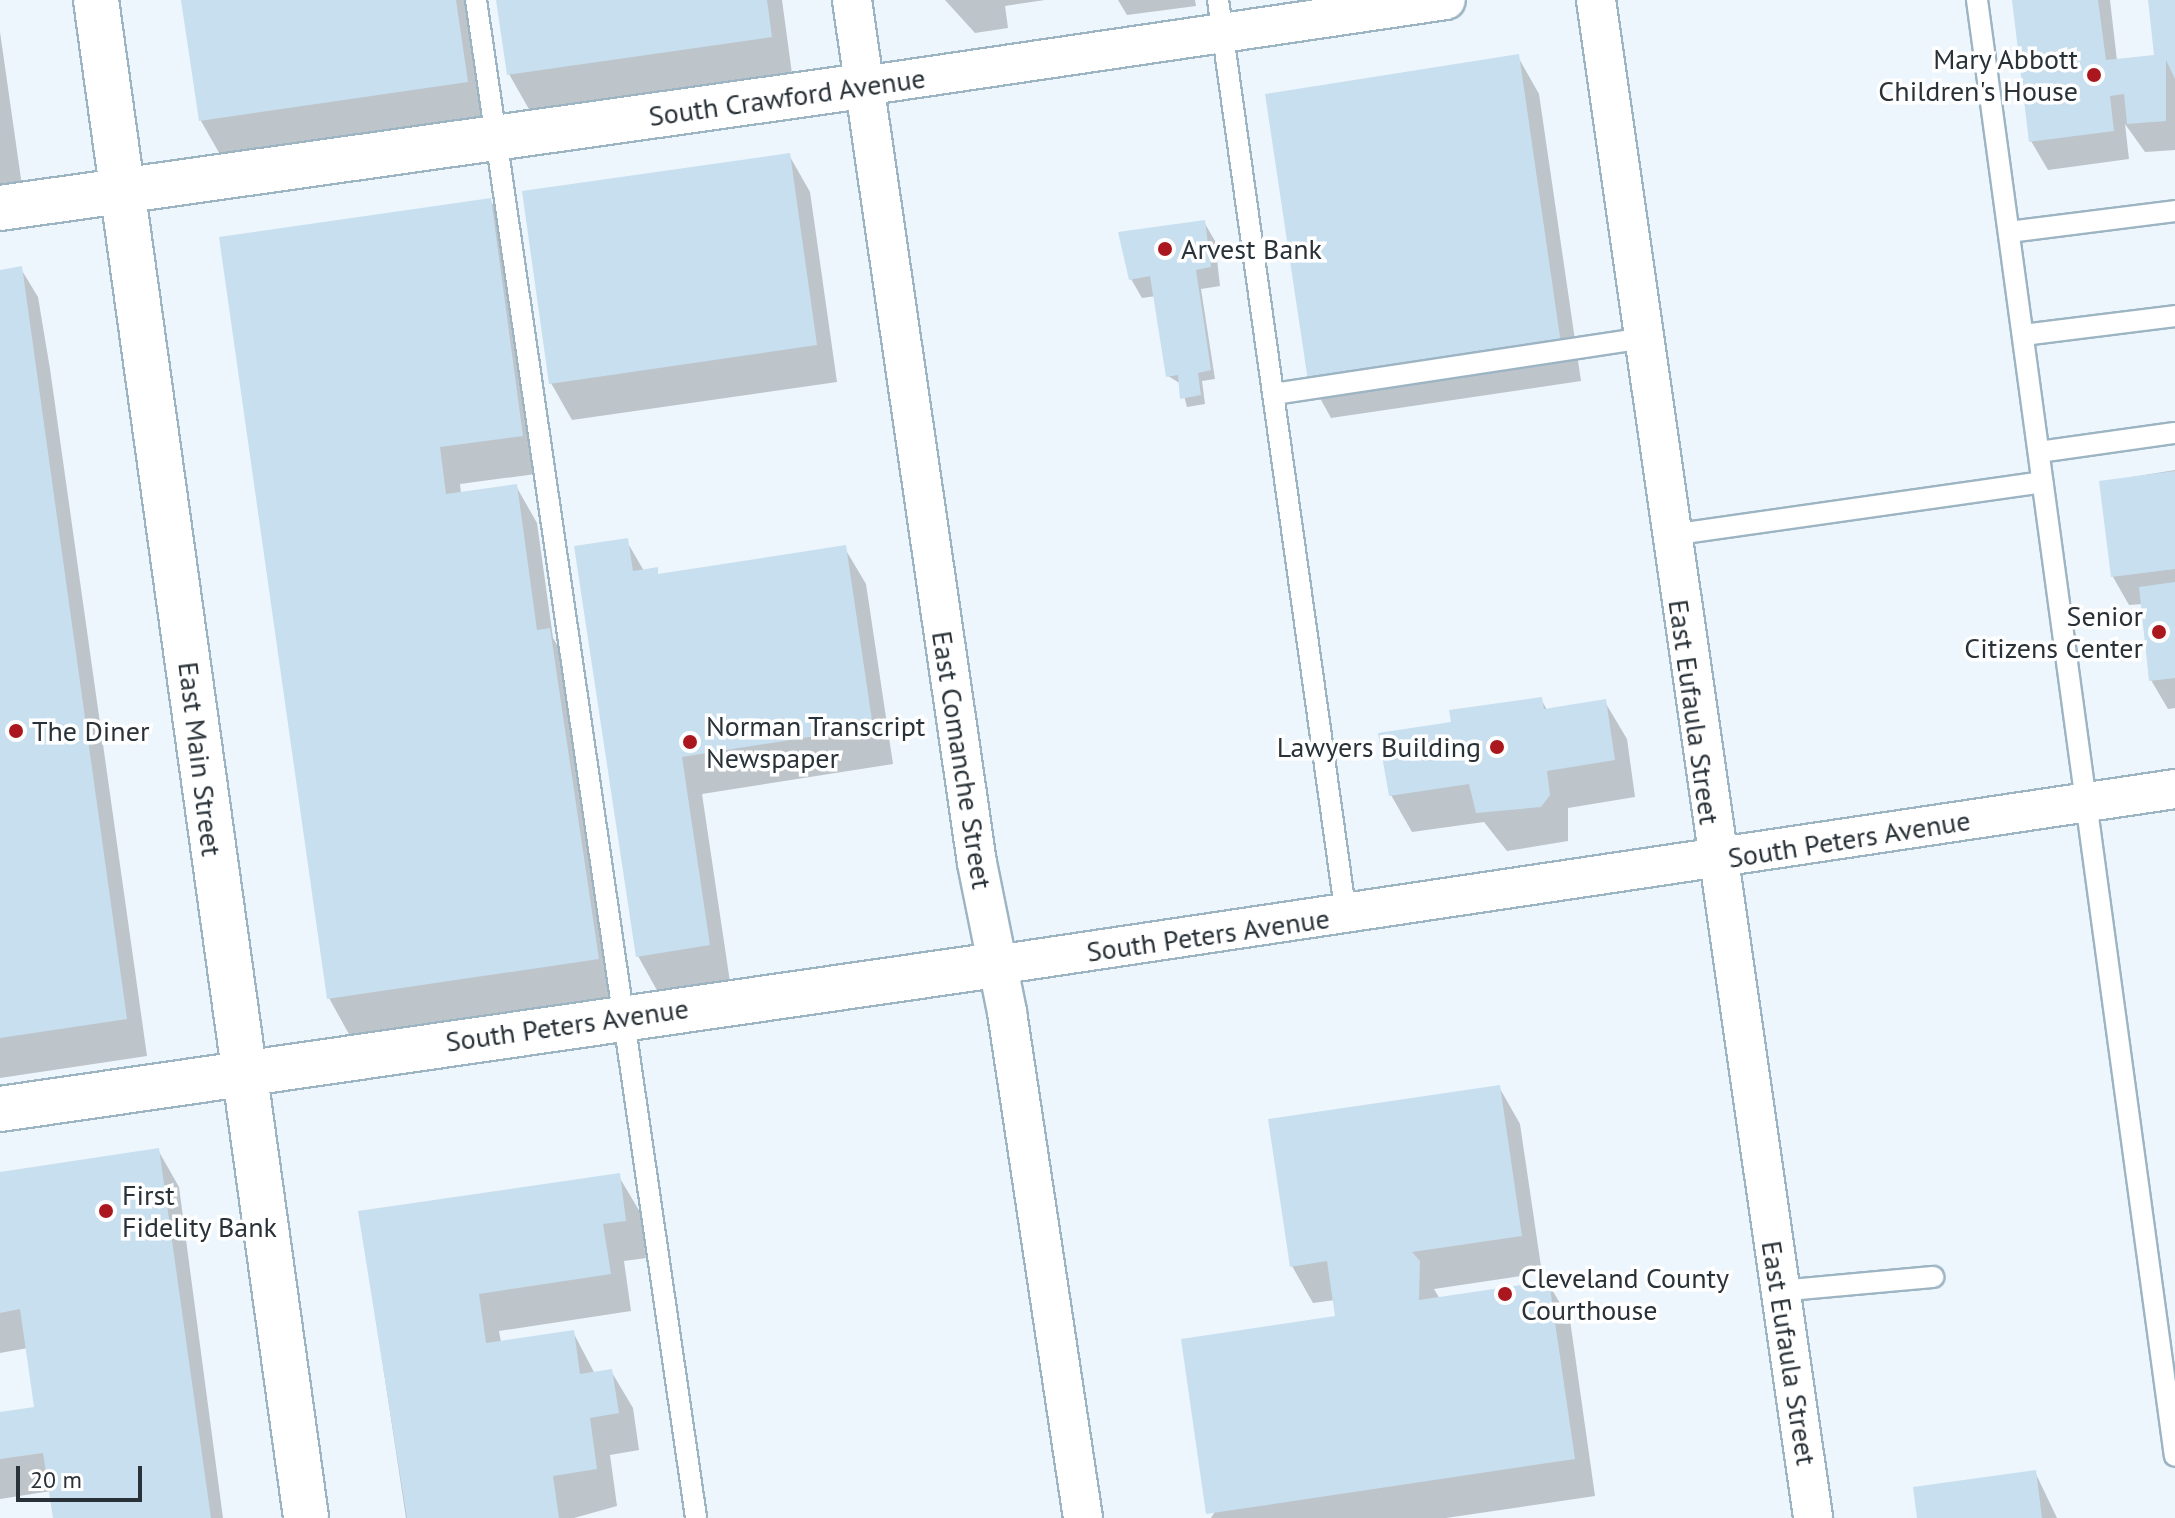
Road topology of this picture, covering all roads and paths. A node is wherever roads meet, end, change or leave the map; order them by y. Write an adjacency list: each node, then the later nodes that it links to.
1 (96, 0): 10 (street, East Main Street)
2 (476, 0): 9 (lane)
3 (852, 0): 8 (street, East Comanche Street)
4 (1446, 0): 7 (street, South Crawford Avenue)
5 (1596, 0): 16 (street, East Eufaula Street)
6 (1977, 0): 13 (lane)
7 (1220, 16): 8 (street, South Crawford Avenue); 17 (lane)
8 (863, 86): 9 (street, South Crawford Avenue); 26 (street, East Comanche Street)
9 (497, 138): 10 (street, South Crawford Avenue); 27 (lane)
10 (127, 191): 11 (street, South Crawford Avenue); 28 (street, East Main Street)
11 (0, 208)
12 (2175, 211): 13 (lane)
13 (2009, 232): 15 (lane)
14 (2175, 316): 15 (lane)
15 (2023, 335): 19 (lane)
16 (1644, 338): 17 (lane); 21 (street, East Eufaula Street)
17 (1274, 394): 25 (lane)
18 (2175, 433): 19 (lane)
19 (2039, 452): 20 (lane)
20 (2042, 482): 21 (lane); 23 (lane)
21 (1671, 535): 24 (street, East Eufaula Street)
22 (2175, 789): 23 (street, South Peters Avenue)
23 (2087, 803): 24 (street, South Peters Avenue); 32 (lane)
24 (1714, 860): 25 (street, South Peters Avenue); 31 (street, East Eufaula Street)
25 (1346, 915): 26 (street, South Peters Avenue)
26 (996, 965): 27 (street, South Peters Avenue); 35 (street, East Comanche Street)
27 (621, 1015): 28 (street, South Peters Avenue); 34 (lane)
28 (241, 1074): 29 (street, South Peters Avenue); 33 (street, East Main Street)
29 (0, 1109)
30 (1933, 1277): 31 (lane)
31 (1779, 1291): 36 (street, East Eufaula Street)
32 (2175, 1456)
33 (306, 1518)
34 (696, 1518)
35 (1083, 1518)
36 (1813, 1518)

